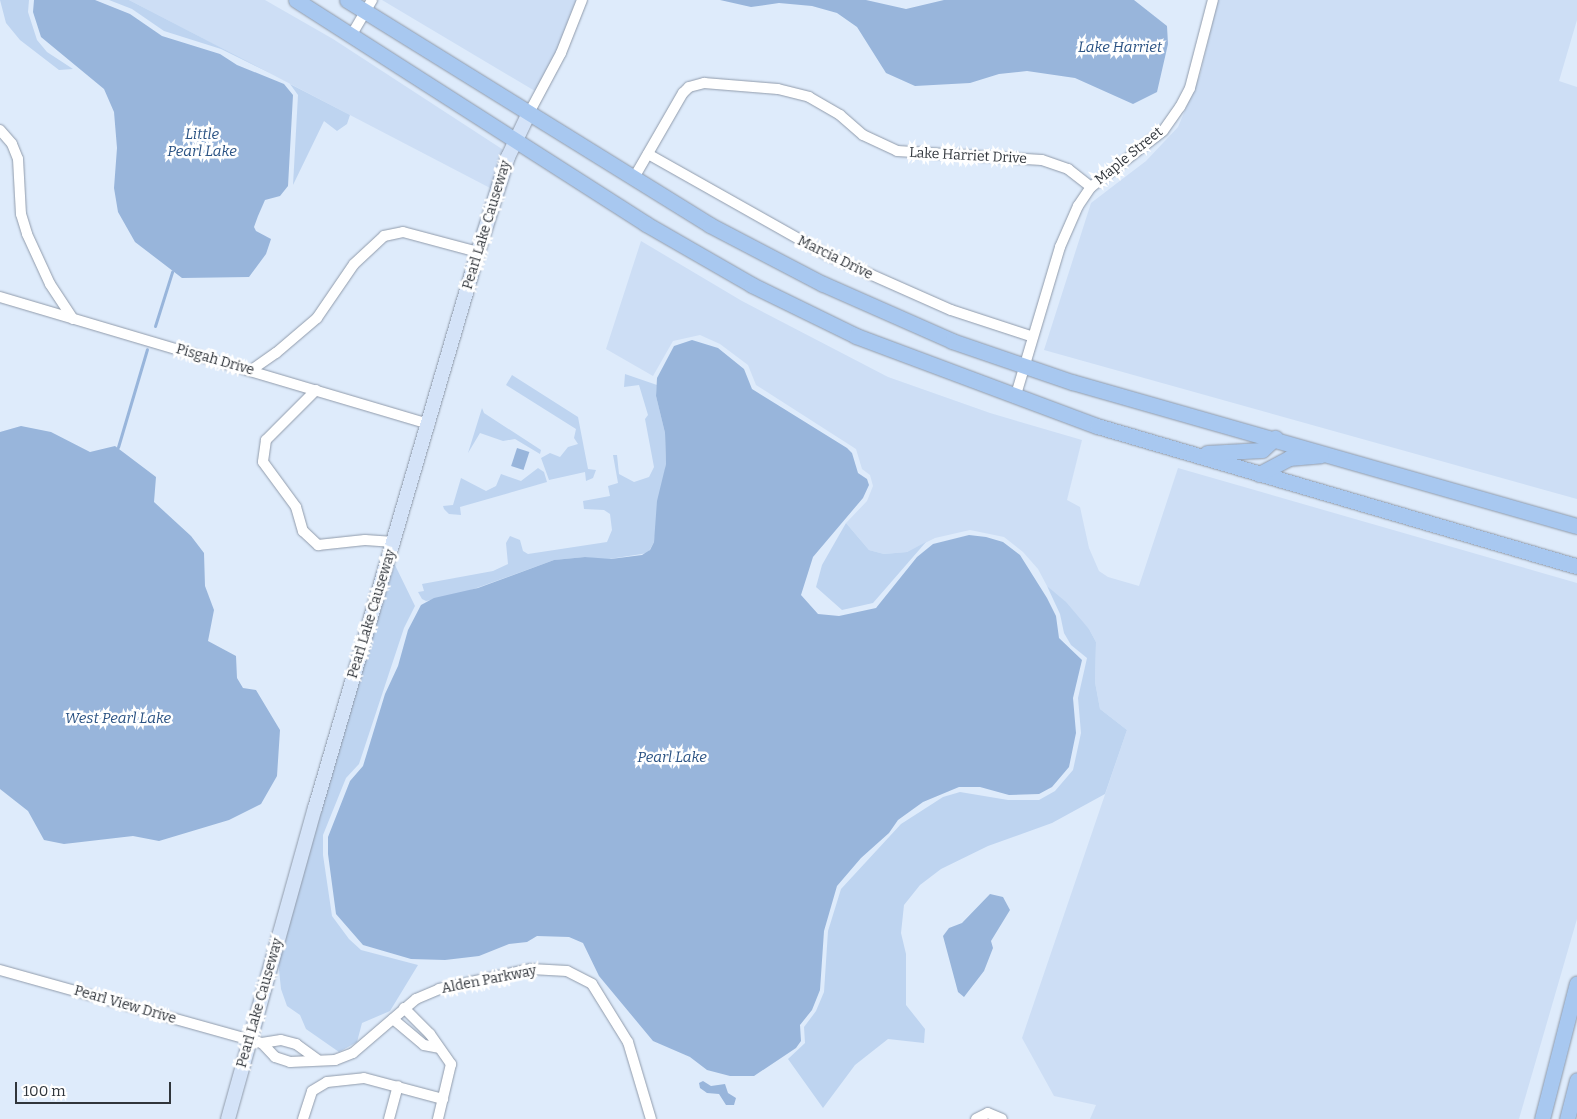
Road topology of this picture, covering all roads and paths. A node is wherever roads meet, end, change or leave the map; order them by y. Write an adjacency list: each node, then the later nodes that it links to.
1 (296, 0): 6 (main road)
2 (347, 0): 5 (main road)
3 (582, 0): 7 (street)
4 (1213, 0): 12 (street, Maple Street)
5 (369, 6): 6 (street); 7 (main road)
6 (351, 36): 9 (main road)
7 (529, 113): 9 (street, Pearl Lake Causeway); 11 (main road)
8 (0, 130): 15 (street)
9 (514, 142): 13 (street, Pearl Lake Causeway); 20 (main road)
10 (648, 154): 11 (street, Lake Harriet Drive); 12 (street, Lake Harriet Drive); 16 (street, Marcia Drive)
11 (635, 176): 17 (main road)
12 (1091, 187): 16 (street, Maple Street)
13 (478, 252): 18 (street); 21 (street, Pearl Lake Causeway)
14 (0, 297): 15 (street, Pisgah Drive)
15 (73, 319): 18 (street, Pisgah Drive)
16 (1033, 337): 17 (street, Maple Street)
17 (1025, 366): 20 (street, Maple Street); 22 (main road)
18 (250, 371): 19 (street, Pisgah Drive)
19 (316, 390): 21 (street, Pisgah Drive); 27 (street)
20 (1015, 398): 23 (main road)
21 (430, 424): 27 (street, Pearl Lake Causeway)
22 (1275, 438): 23 (main road); 24 (main road)
23 (1188, 452): 25 (main road)
24 (1330, 454): 25 (main road); 26 (main road)
25 (1259, 474): 28 (main road)
26 (1577, 526)
27 (394, 542): 33 (street, Pearl Lake Causeway)
28 (1577, 566)
29 (0, 970): 33 (street, Pearl View Drive)
30 (1577, 983): 46 (main road)
31 (404, 1008): 32 (street, Alden Parkway); 34 (street); 43 (street, Alden Parkway)
32 (393, 1018): 34 (street); 35 (street, Alden Parkway)
33 (256, 1042): 35 (street); 35 (street, Alden Parkway); 39 (street, Pearl Lake Causeway)
34 (439, 1048): 38 (street)
35 (316, 1059)
36 (1577, 1080): 47 (main road)
37 (398, 1086): 38 (street); 40 (street); 41 (street)
38 (443, 1100): 42 (street)
39 (228, 1119)
40 (303, 1119)
41 (389, 1119)
42 (438, 1119)
43 (651, 1119)
44 (976, 1119): 45 (street)
45 (1002, 1119)
46 (1542, 1119)
47 (1567, 1119)

